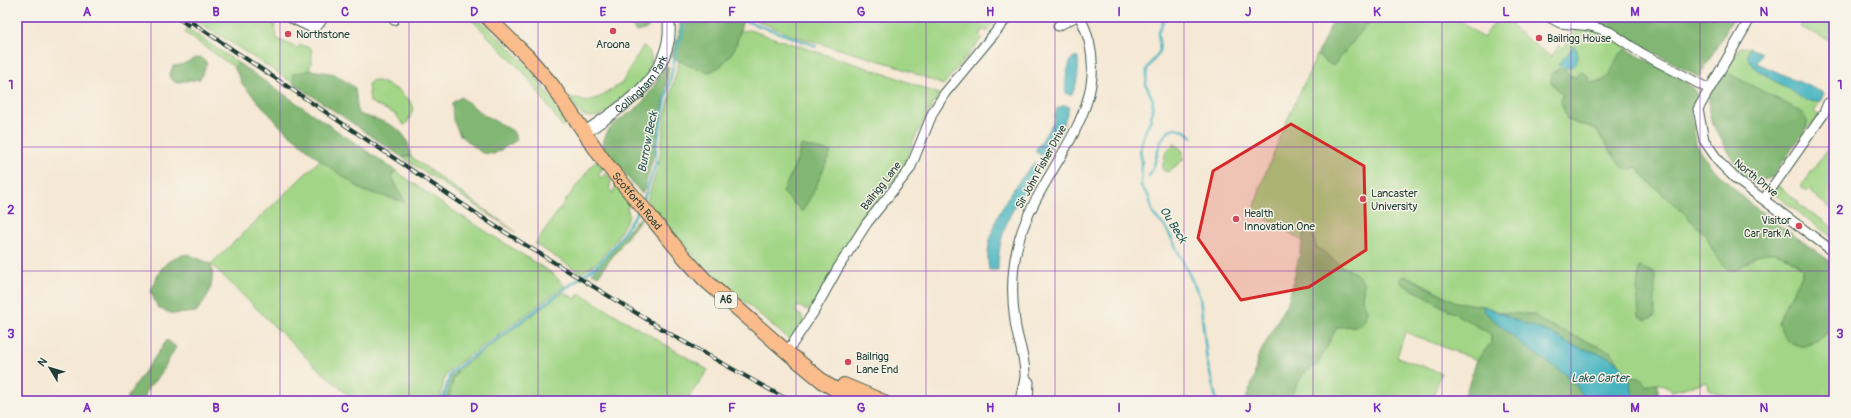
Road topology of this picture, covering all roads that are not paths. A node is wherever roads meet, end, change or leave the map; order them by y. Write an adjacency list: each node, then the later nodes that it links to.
1 (289, 17): 2 (street)
2 (324, 17)
3 (487, 17): 13 (main road, Scotforth Road / A6)
4 (669, 17): 13 (street, Collingham Park)
5 (1008, 17): 16 (street, Bailrigg Lane)
6 (1075, 17): 10 (street)
7 (1080, 17): 18 (street, Sir John Fisher Drive)
8 (1549, 17): 11 (street)
9 (1751, 17): 11 (street, North Drive)
10 (1058, 26)
11 (1709, 89): 14 (street, North Drive)
12 (1834, 106): 14 (street)
13 (584, 133): 16 (main road, Scotforth Road / A6)
14 (1764, 200): 15 (street, North Drive)
15 (1834, 252)
16 (787, 352): 17 (main road, Scotforth Road / A6)
17 (808, 367): 19 (main road, Scotforth Road / A6); 20 (main road, Scotforth Road / A6)
18 (1025, 378): 21 (street, Sir John Fisher Drive); 22 (street, Sir John Fisher Drive)
19 (875, 400)
20 (856, 401)
21 (1020, 401)
22 (1028, 401)

